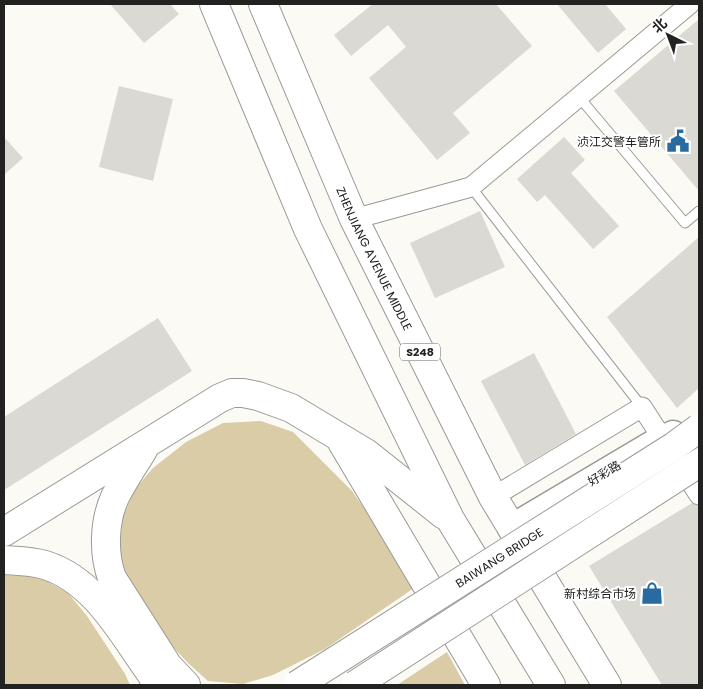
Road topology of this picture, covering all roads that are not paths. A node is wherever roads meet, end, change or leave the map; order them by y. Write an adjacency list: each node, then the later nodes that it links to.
1 (214, 4): 17 (main road)
2 (263, 4): 7 (main road, ZHENJIANG AVENUE MIDDLE / S248)
3 (690, 4): 4 (street)
4 (579, 97): 5 (street); 6 (lane)
5 (471, 187): 7 (street); 8 (lane)
6 (699, 211)
7 (354, 219): 16 (main road, ZHENJIANG AVENUE MIDDLE / S248)
8 (642, 407): 12 (street); 16 (street)
9 (699, 421): 12 (street, 好彩路)
10 (699, 428): 24 (main road, BAIWANG BRIDGE, bridge)
11 (339, 436): 13 (main road); 17 (main road); 26 (main road)
12 (663, 439): 15 (street); 18 (street, 好彩路)
13 (147, 444): 19 (main road); 23 (main road)
14 (699, 463): 25 (main road, bridge)
15 (699, 495)
16 (493, 497): 18 (main road, ZHENJIANG AVENUE MIDDLE / S248)
17 (450, 519): 21 (main road)
18 (511, 528): 27 (main road, ZHENJIANG AVENUE MIDDLE / S248)
19 (4, 532)
20 (4, 560): 22 (main road)
21 (548, 683)
22 (156, 685)
23 (186, 685)
24 (297, 685)
25 (356, 685)
26 (486, 685)
27 (607, 685)

